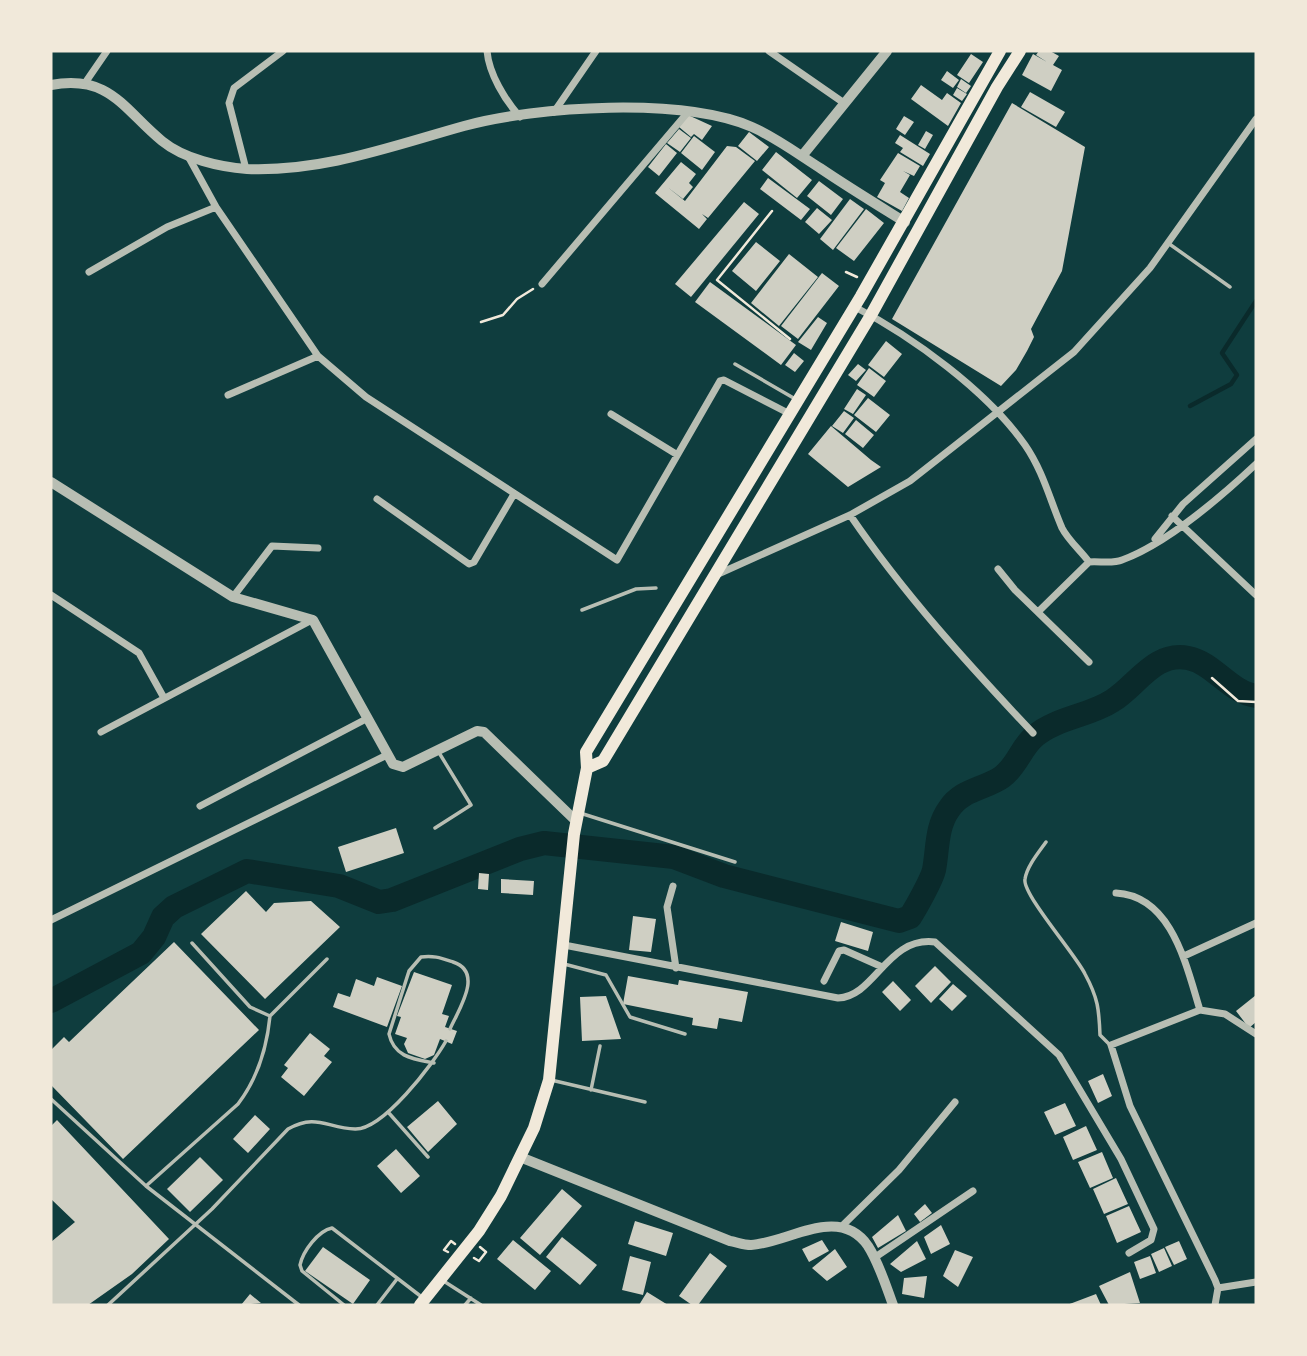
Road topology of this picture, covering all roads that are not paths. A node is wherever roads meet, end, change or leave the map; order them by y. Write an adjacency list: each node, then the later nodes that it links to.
1 (107, 51): 9 (street)
2 (283, 51): 18 (street)
3 (487, 51): 14 (street)
4 (596, 51): 13 (street)
5 (769, 51): 11 (street)
6 (887, 51): 11 (street)
7 (1000, 51): 20 (main road)
8 (1020, 51): 26 (main road)
9 (85, 83): 10 (street); 16 (street)
10 (51, 85)
11 (844, 103): 17 (street)
12 (688, 112): 13 (street); 17 (street); 23 (street)
13 (553, 113): 14 (street)
14 (520, 117): 18 (street)
15 (1256, 120): 21 (street)
16 (188, 156): 18 (street); 19 (street)
17 (802, 156): 20 (street)
18 (246, 169)
19 (216, 207): 22 (street); 27 (street)
20 (905, 222): 25 (main road)
21 (1168, 243): 24 (lane); 33 (street)
22 (89, 272)
23 (542, 284)
24 (1230, 287)
25 (855, 307): 26 (street); 30 (main road)
26 (871, 315): 33 (street); 47 (main road)
27 (318, 356): 29 (street); 38 (street)
28 (735, 364): 30 (lane)
29 (228, 395)
30 (799, 401): 32 (main road)
31 (611, 414): 35 (street)
32 (790, 414): 35 (street); 62 (main road)
33 (1000, 414): 40 (street); 45 (street)
34 (1256, 439): 41 (street)
35 (676, 454): 38 (street)
36 (1256, 464): 42 (street)
37 (51, 482): 51 (street)
38 (514, 494): 39 (street)
39 (377, 499)
40 (850, 515): 47 (street); 59 (street)
41 (1172, 516): 42 (street); 43 (street)
42 (1182, 526): 43 (street); 50 (street)
43 (1153, 543): 45 (street)
44 (318, 548): 51 (street)
45 (1089, 562): 53 (street)
46 (998, 569): 53 (street)
47 (713, 576): 62 (main road)
48 (656, 588): 52 (lane)
49 (51, 595): 56 (street)
50 (1256, 595)
51 (233, 597): 54 (street)
52 (582, 610)
53 (1039, 611): 55 (street)
54 (313, 620): 56 (street); 57 (street)
55 (1089, 662)
56 (164, 698): 58 (street)
57 (368, 718): 61 (street); 63 (street)
58 (101, 732)
59 (1032, 733)
60 (436, 750): 61 (street); 64 (street); 65 (lane)
61 (387, 755): 70 (street)
62 (587, 768): 64 (main road)
63 (200, 806)
64 (576, 823): 67 (lane); 73 (main road)
65 (435, 828)
66 (1046, 842): 86 (lane)
67 (735, 862)
68 (673, 886): 78 (street)
69 (1116, 892): 74 (street)
70 (51, 920)
71 (1256, 923): 74 (street)
72 (192, 943): 81 (lane)
73 (564, 946): 76 (main road); 78 (street)
74 (1184, 956): 80 (street)
75 (327, 959): 81 (lane)
76 (562, 964): 83 (lane); 89 (main road)
77 (880, 967): 78 (street); 79 (street); 101 (street)
78 (677, 968)
79 (824, 981)
80 (1200, 1010): 84 (street); 86 (street)
81 (270, 1016): 97 (lane)
82 (450, 1029): 88 (lane)
83 (685, 1034)
84 (1256, 1034)
85 (446, 1041): 88 (lane)
86 (1111, 1045): 106 (street)
87 (600, 1046): 90 (lane)
88 (434, 1063): 94 (lane)
89 (549, 1080): 90 (lane); 96 (main road)
90 (592, 1090): 92 (lane)
91 (51, 1099): 97 (lane)
92 (645, 1102)
93 (955, 1102): 100 (street)
94 (388, 1112): 95 (lane); 99 (lane)
95 (428, 1157)
96 (520, 1157): 100 (street); 104 (main road)
97 (146, 1186): 99 (lane)
98 (973, 1191): 102 (street)
99 (196, 1225): 109 (lane); 110 (lane)
100 (840, 1227): 102 (street)
101 (1129, 1253)
102 (874, 1258): 115 (street)
103 (397, 1279): 108 (lane); 111 (lane); 112 (lane)
104 (441, 1279): 107 (lane); 108 (main road)
105 (1256, 1282): 106 (street)
106 (1218, 1288): 116 (street)
107 (471, 1298): 113 (lane); 114 (lane)
108 (422, 1302)
109 (108, 1305)
110 (299, 1305)
111 (344, 1305)
112 (377, 1305)
113 (465, 1305)
114 (481, 1305)
115 (894, 1305)
116 (1215, 1305)

